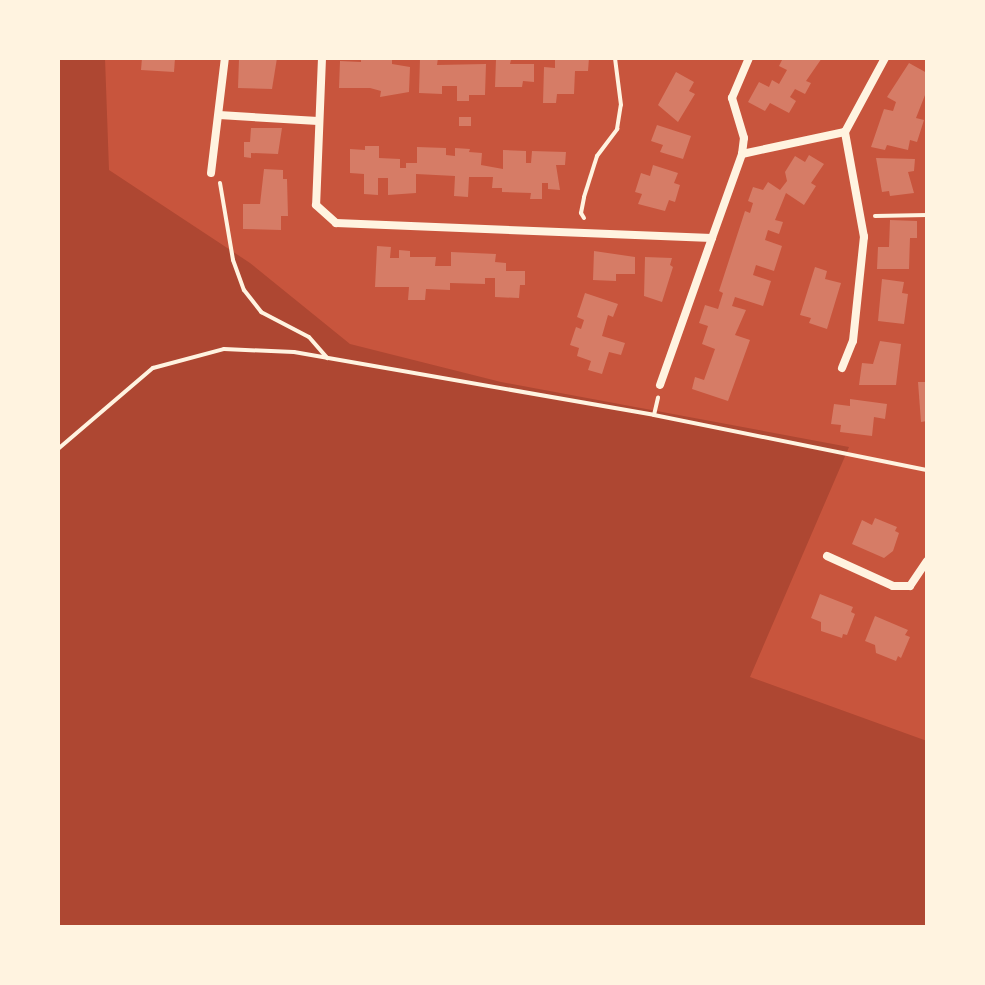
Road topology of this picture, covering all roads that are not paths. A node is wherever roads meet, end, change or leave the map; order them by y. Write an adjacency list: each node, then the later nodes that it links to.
1 (225, 58): 5 (street)
2 (322, 58): 6 (street)
3 (749, 58): 8 (street)
4 (885, 58): 7 (street)
5 (219, 115): 6 (street); 9 (street)
6 (318, 121): 10 (street)
7 (845, 132): 8 (street); 11 (street)
8 (742, 154): 10 (street)
9 (211, 173)
10 (712, 238): 12 (street)
11 (842, 368)
12 (660, 385)
13 (827, 556): 14 (street)
14 (927, 561)

